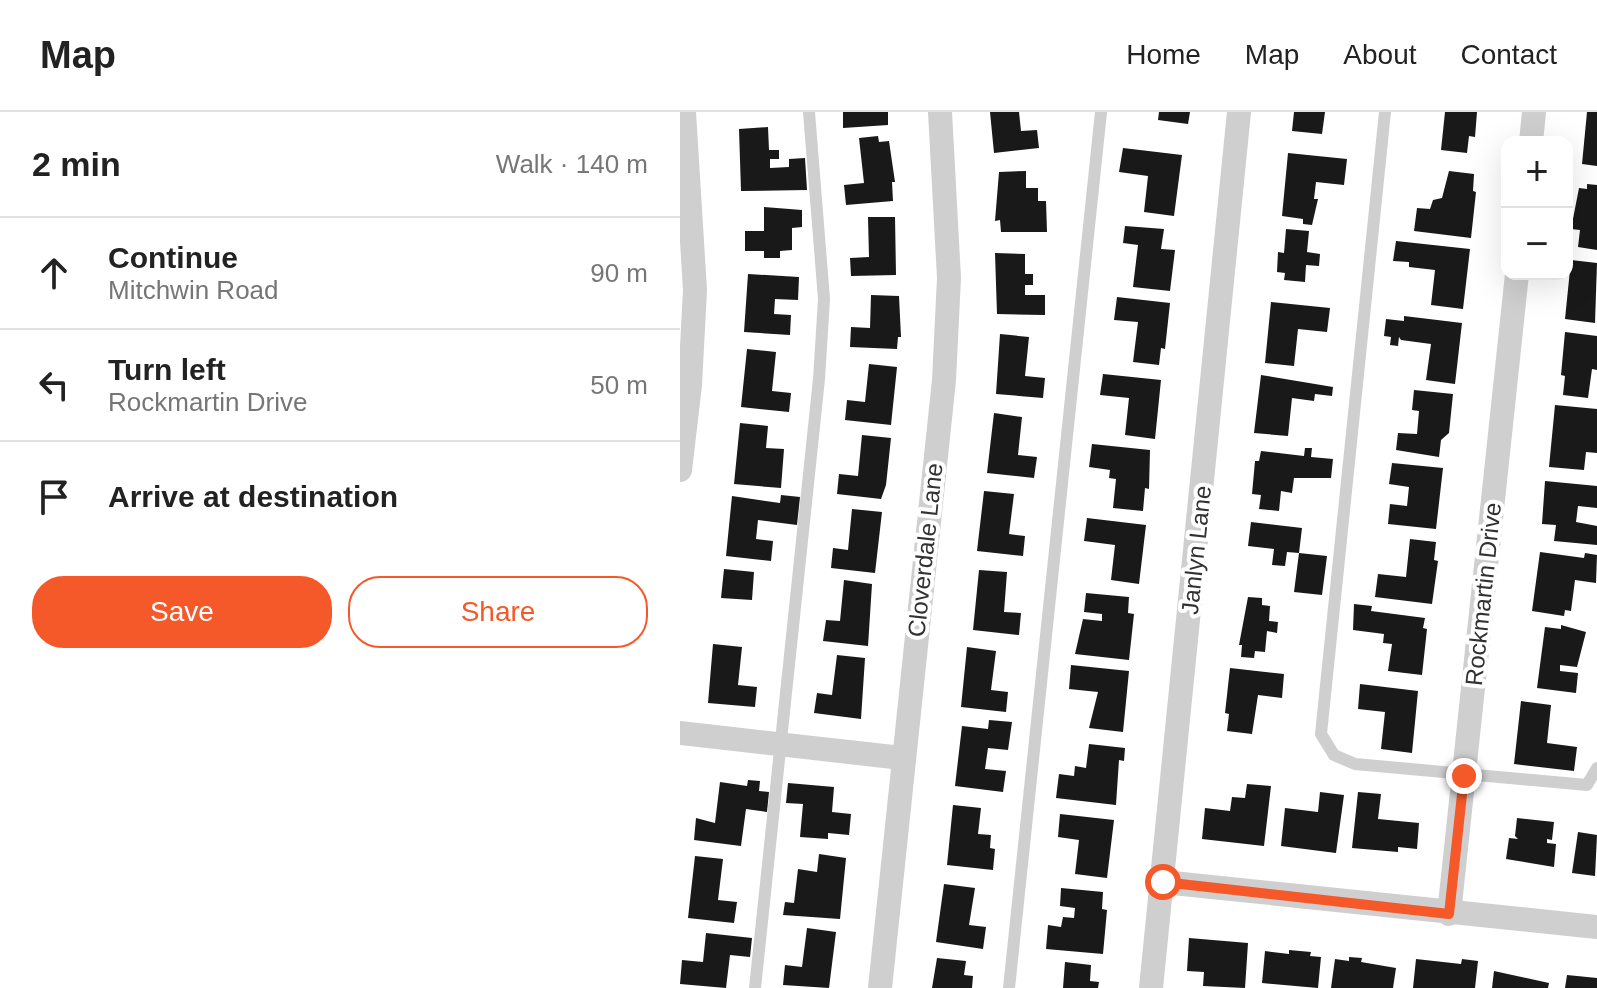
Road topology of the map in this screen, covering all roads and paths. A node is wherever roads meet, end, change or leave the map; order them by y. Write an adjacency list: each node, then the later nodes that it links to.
1 (684, 112): 10 (street)
2 (809, 112): 12 (lane)
3 (940, 112): 13 (street, Cloverdale Lane)
4 (1101, 112): 21 (lane)
5 (1239, 112): 16 (street, Janlyn Lane)
6 (1385, 112): 15 (lane)
7 (1534, 112): 8 (street)
8 (1532, 136)
9 (1516, 280): 15 (street, Rockmartin Drive)
10 (680, 470)
11 (680, 733): 12 (street)
12 (781, 746): 13 (street); 19 (lane)
13 (902, 758): 20 (street, Cloverdale Lane)
14 (1597, 768): 15 (lane)
15 (1464, 776): 17 (street, Rockmartin Drive)
16 (1163, 882): 17 (street); 22 (street, Janlyn Lane)
17 (1449, 914): 18 (street)
18 (1597, 927)
19 (755, 988)
20 (880, 988)
21 (1009, 988)
22 (1151, 988)

